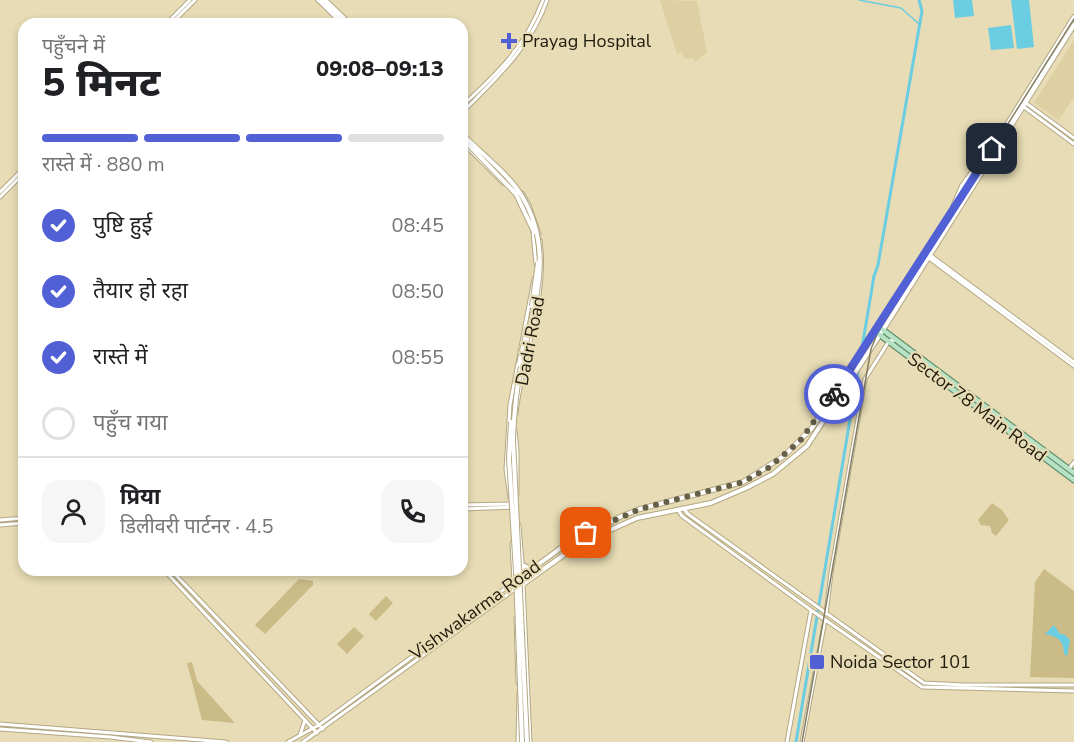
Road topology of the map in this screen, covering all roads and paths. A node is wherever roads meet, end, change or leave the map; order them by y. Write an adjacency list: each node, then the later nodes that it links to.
1 (190, 0): 7 (street)
2 (195, 0): 8 (street)
3 (545, 0): 13 (street); 15 (street)
4 (319, 1): 5 (main road); 9 (street)
5 (327, 3): 10 (main road); 11 (main road)
6 (1074, 17): 18 (main road, Vishwakarma Road)
7 (172, 18)
8 (177, 18)
9 (337, 18)
10 (339, 18)
11 (345, 18)
12 (1074, 25): 14 (main road, Vishwakarma Road)
13 (468, 100)
14 (1025, 105): 16 (street); 17 (street); 28 (main road, Vishwakarma Road)
15 (468, 107)
16 (1034, 108): 17 (street); 19 (street)
17 (1031, 112): 23 (street)
18 (1000, 136): 28 (main road, Vishwakarma Road); 33 (main road)
19 (1074, 138)
20 (468, 141): 24 (street, Dadri Road)
21 (468, 142): 92 (main road, bridge)
22 (468, 143): 25 (street, Dadri Road)
23 (1074, 144)
24 (494, 163): 25 (main road); 29 (street, Dadri Road)
25 (488, 168): 30 (street, Dadri Road)
26 (18, 174): 31 (street)
27 (18, 178): 32 (street)
28 (972, 185): 33 (main road, Vishwakarma Road); 34 (main road, Vishwakarma Road)
29 (516, 186): 30 (main road); 36 (street, Dadri Road)
30 (507, 187): 35 (street, Dadri Road)
31 (0, 192)
32 (0, 196)
33 (951, 213): 42 (main road, Vishwakarma Road)
34 (930, 256): 37 (main road, Vishwakarma Road); 40 (street)
35 (524, 330): 36 (street); 51 (street, Dadri Road)
36 (531, 332): 52 (street, Dadri Road)
37 (882, 332): 38 (main road, Sector 78 Main Road); 39 (main road, Sector 78 Main Road); 43 (main road, Vishwakarma Road)
38 (889, 341): 39 (street); 41 (main road, Sector 78 Main Road); 70 (street)
39 (899, 341): 41 (main road, Sector 78 Main Road)
40 (1074, 364)
41 (952, 386): 47 (main road, Sector 78 Main Road); 48 (main road, Sector 78 Main Road)
42 (830, 401): 43 (main road); 44 (main road, Vishwakarma Road)
43 (835, 406): 45 (main road, Vishwakarma Road)
44 (823, 410): 45 (main road); 62 (main road, Vishwakarma Road)
45 (829, 414): 49 (main road, Vishwakarma Road)
46 (1074, 462): 47 (street)
47 (1072, 471)
48 (1074, 480)
49 (759, 482): 50 (main road); 54 (main road, Vishwakarma Road)
50 (765, 485)
51 (511, 505): 52 (street); 53 (street); 60 (street, Dadri Road)
52 (517, 505): 59 (street, Dadri Road)
53 (468, 507)
54 (683, 507): 55 (main road, Vishwakarma Road); 70 (street)
55 (677, 508): 67 (main road, Vishwakarma Road); 69 (street)
56 (18, 519): 57 (street)
57 (0, 523): 58 (street)
58 (18, 523)
59 (521, 547): 60 (main road); 61 (street, Dadri Road)
60 (513, 548): 66 (street, Dadri Road)
61 (522, 565): 62 (main road); 65 (street, Dadri Road)
62 (532, 570): 65 (main road, Vishwakarma Road)
63 (170, 576): 76 (street)
64 (177, 576): 78 (street)
65 (523, 577): 66 (main road, Vishwakarma Road)
66 (514, 582): 78 (street, Vishwakarma Road)
67 (523, 584): 68 (main road, Vishwakarma Road); 92 (street)
68 (515, 589): 74 (street, Vishwakarma Road); 92 (street)
69 (811, 610): 71 (street); 93 (street)
70 (826, 614): 72 (street)
71 (825, 619): 73 (street); 94 (street)
72 (1074, 685)
73 (1074, 691)
74 (375, 692): 75 (street); 81 (street, Vishwakarma Road)
75 (379, 697)
76 (305, 720): 80 (street); 84 (street)
77 (0, 724): 83 (street)
78 (319, 724): 80 (street, Vishwakarma Road); 81 (street)
79 (0, 729): 85 (street)
80 (313, 729): 82 (street); 84 (street, Vishwakarma Road)
81 (323, 729): 82 (street, Vishwakarma Road)
82 (317, 733): 91 (street, Vishwakarma Road)
83 (132, 734): 86 (street); 89 (street)
84 (299, 737): 90 (street, Vishwakarma Road)
85 (120, 738): 86 (street); 87 (street)
86 (132, 741): 88 (street)
87 (124, 742)
88 (149, 742)
89 (226, 742)
90 (288, 742)
91 (303, 742)
92 (524, 742)
93 (788, 742)
94 (802, 742)

